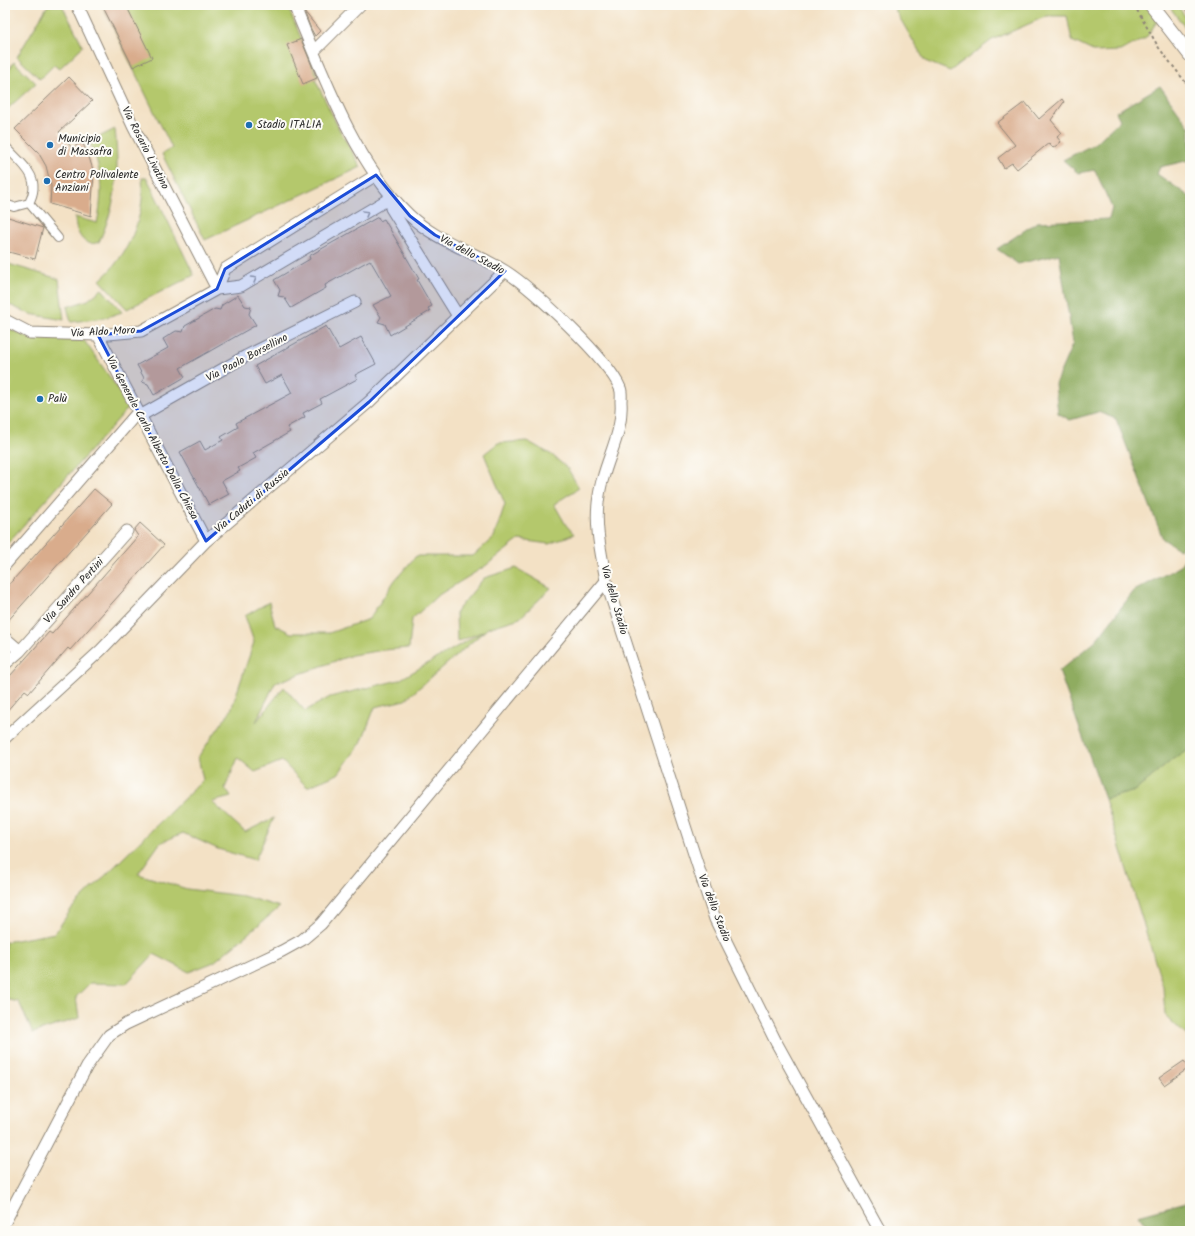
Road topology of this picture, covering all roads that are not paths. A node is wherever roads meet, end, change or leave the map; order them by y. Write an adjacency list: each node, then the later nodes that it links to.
1 (77, 5): 16 (street, Via Rosario Livatino)
2 (294, 5): 8 (street, Via dello Stadio)
3 (360, 5): 8 (street)
4 (1151, 5): 7 (street)
5 (1188, 5): 6 (lane)
6 (1190, 8)
7 (1188, 49)
8 (314, 51): 10 (street, Via dello Stadio)
9 (5, 146): 12 (street)
10 (376, 175): 11 (street, Via dello Stadio); 16 (street, one-way to 16)
11 (392, 197): 15 (street, Via dello Stadio); 16 (street, Via Aldo Moro, one-way to 11); 18 (street)
12 (29, 203): 13 (street); 14 (street)
13 (5, 204)
14 (58, 238)
15 (505, 271): 18 (street, Via Caduti di Russia); 25 (street, Via dello Stadio)
16 (217, 289): 20 (street, Via Aldo Moro)
17 (355, 302): 21 (street, Via Paolo Borsellino)
18 (458, 316): 23 (street, Via Caduti di Russia)
19 (5, 320): 20 (street, Via Aldo Moro)
20 (98, 335): 21 (street, Via Generale Carlo Alberto Dalla Chiesa)
21 (139, 414): 23 (street, Via Generale Carlo Alberto Dalla Chiesa); 24 (street, Via Paolo Borsellino)
22 (127, 531): 27 (street, Via Sandro Pertini)
23 (206, 541): 29 (street, Via Caduti di Russia)
24 (5, 565)
25 (606, 581): 30 (street); 31 (street, Via dello Stadio)
26 (5, 638): 27 (street)
27 (20, 651): 28 (street, Via Sandro Pertini)
28 (5, 664)
29 (7, 734)
30 (5, 1222)
31 (880, 1231)

